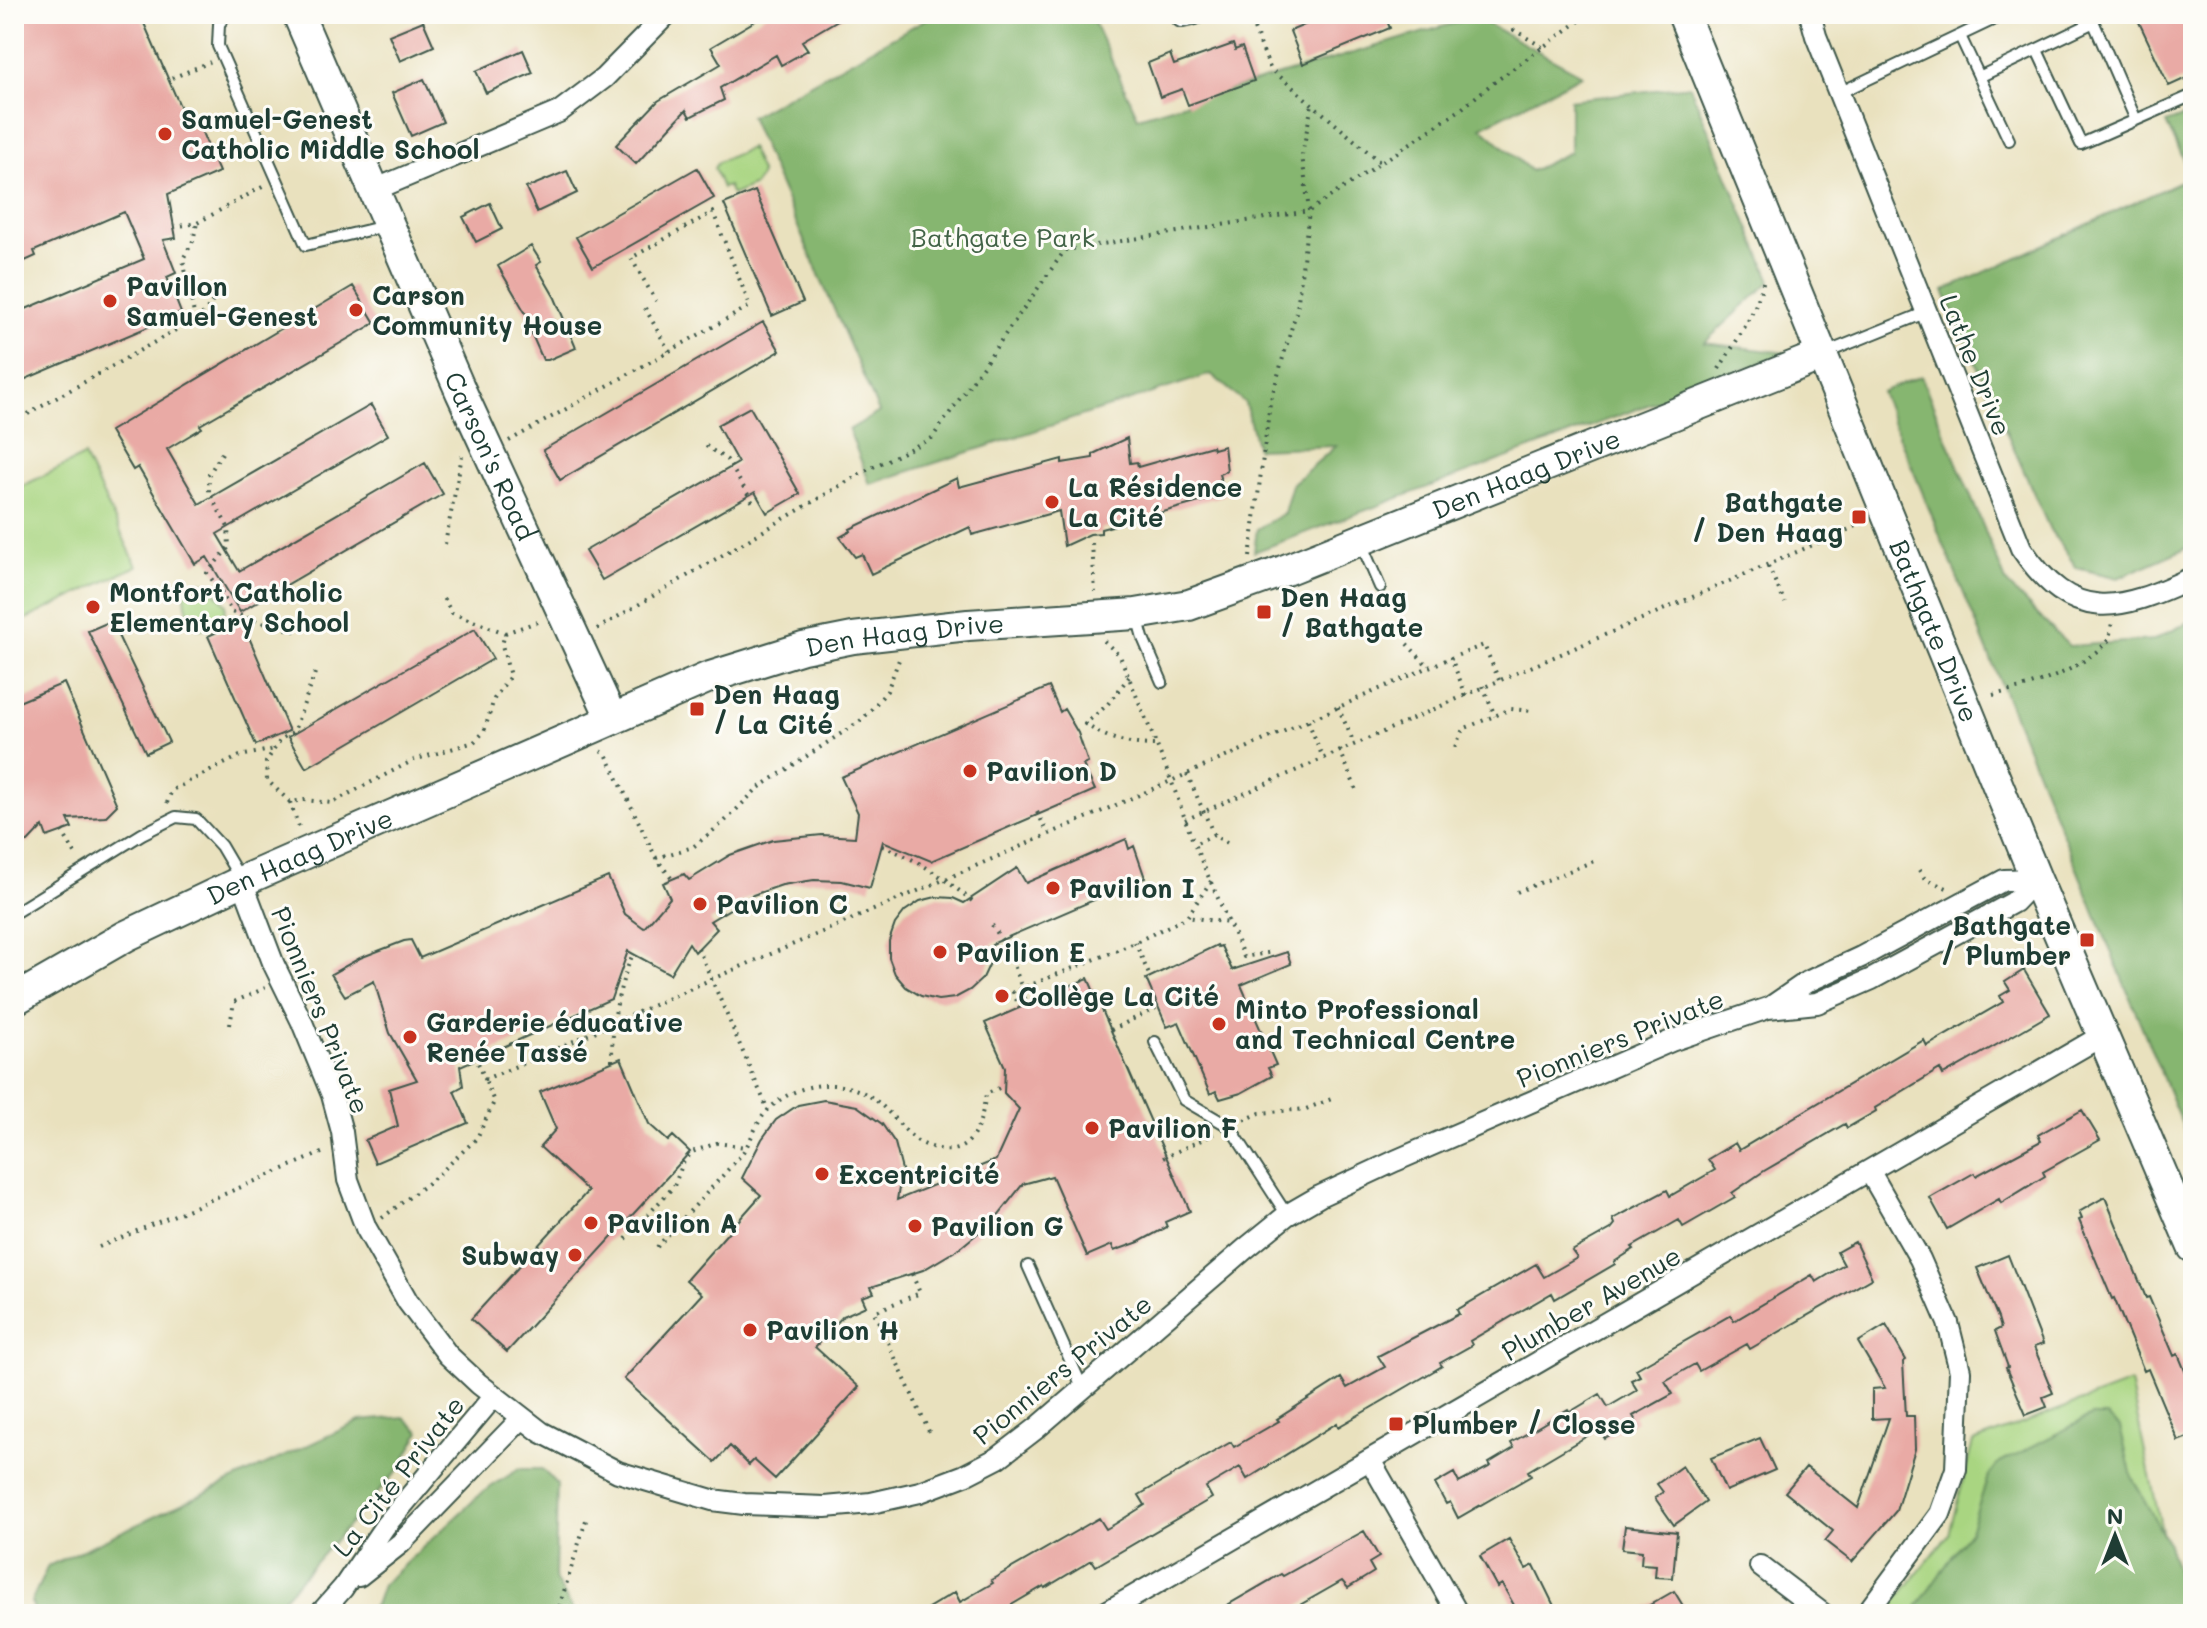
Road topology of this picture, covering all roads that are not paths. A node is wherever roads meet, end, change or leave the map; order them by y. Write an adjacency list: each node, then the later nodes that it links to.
1 (227, 14): 16 (lane)
2 (298, 14): 15 (street, Carson's Road)
3 (666, 14): 15 (street)
4 (1683, 14): 18 (street, Bathgate Drive)
5 (1810, 14): 11 (street, Lathe Drive)
6 (2005, 14): 8 (lane)
7 (2092, 18): 9 (lane); 13 (lane)
8 (1960, 36): 10 (lane); 11 (lane)
9 (2037, 50): 10 (lane); 13 (lane)
10 (1979, 77): 14 (lane)
11 (1839, 93): 17 (street, Lathe Drive)
12 (2193, 95): 13 (lane)
13 (2136, 120)
14 (2009, 140)
15 (374, 190): 16 (street, Carson's Road)
16 (389, 225): 24 (street, Carson's Road)
17 (1927, 312): 18 (lane); 20 (street, Lathe Drive)
18 (1822, 355): 19 (street, Den Haag Drive); 25 (street, Bathgate Drive)
19 (1359, 540): 21 (lane); 22 (street, Den Haag Drive)
20 (2193, 577)
21 (1380, 587)
22 (1136, 614): 23 (lane); 24 (street, Den Haag Drive)
23 (1162, 682)
24 (612, 719): 26 (street, Den Haag Drive)
25 (2036, 879): 29 (street, Bathgate Drive); 32 (street, Pionniers Private)
26 (242, 881): 27 (lane); 28 (street, Den Haag Drive); 36 (street, Pionniers Private)
27 (14, 913)
28 (14, 1000)
29 (2105, 1034): 31 (street, Plumber Avenue); 33 (street, Bathgate Drive)
30 (1155, 1042): 32 (lane)
31 (1870, 1172): 38 (street, Plumber Avenue); 45 (street)
32 (1287, 1215): 35 (street, Pionniers Private)
33 (2193, 1247)
34 (1028, 1266): 35 (lane)
35 (1083, 1389): 37 (street, Pionniers Private)
36 (494, 1396): 37 (street, Pionniers Private); 40 (street, La Cité Private)
37 (522, 1418): 40 (street, La Cité Private)
38 (1370, 1460): 42 (street, Plumber Avenue); 43 (street)
39 (1760, 1566): 44 (street)
40 (343, 1588): 41 (street, La Cité Private)
41 (320, 1614)
42 (1103, 1614)
43 (1458, 1614)
44 (1823, 1614)
45 (1866, 1614)

